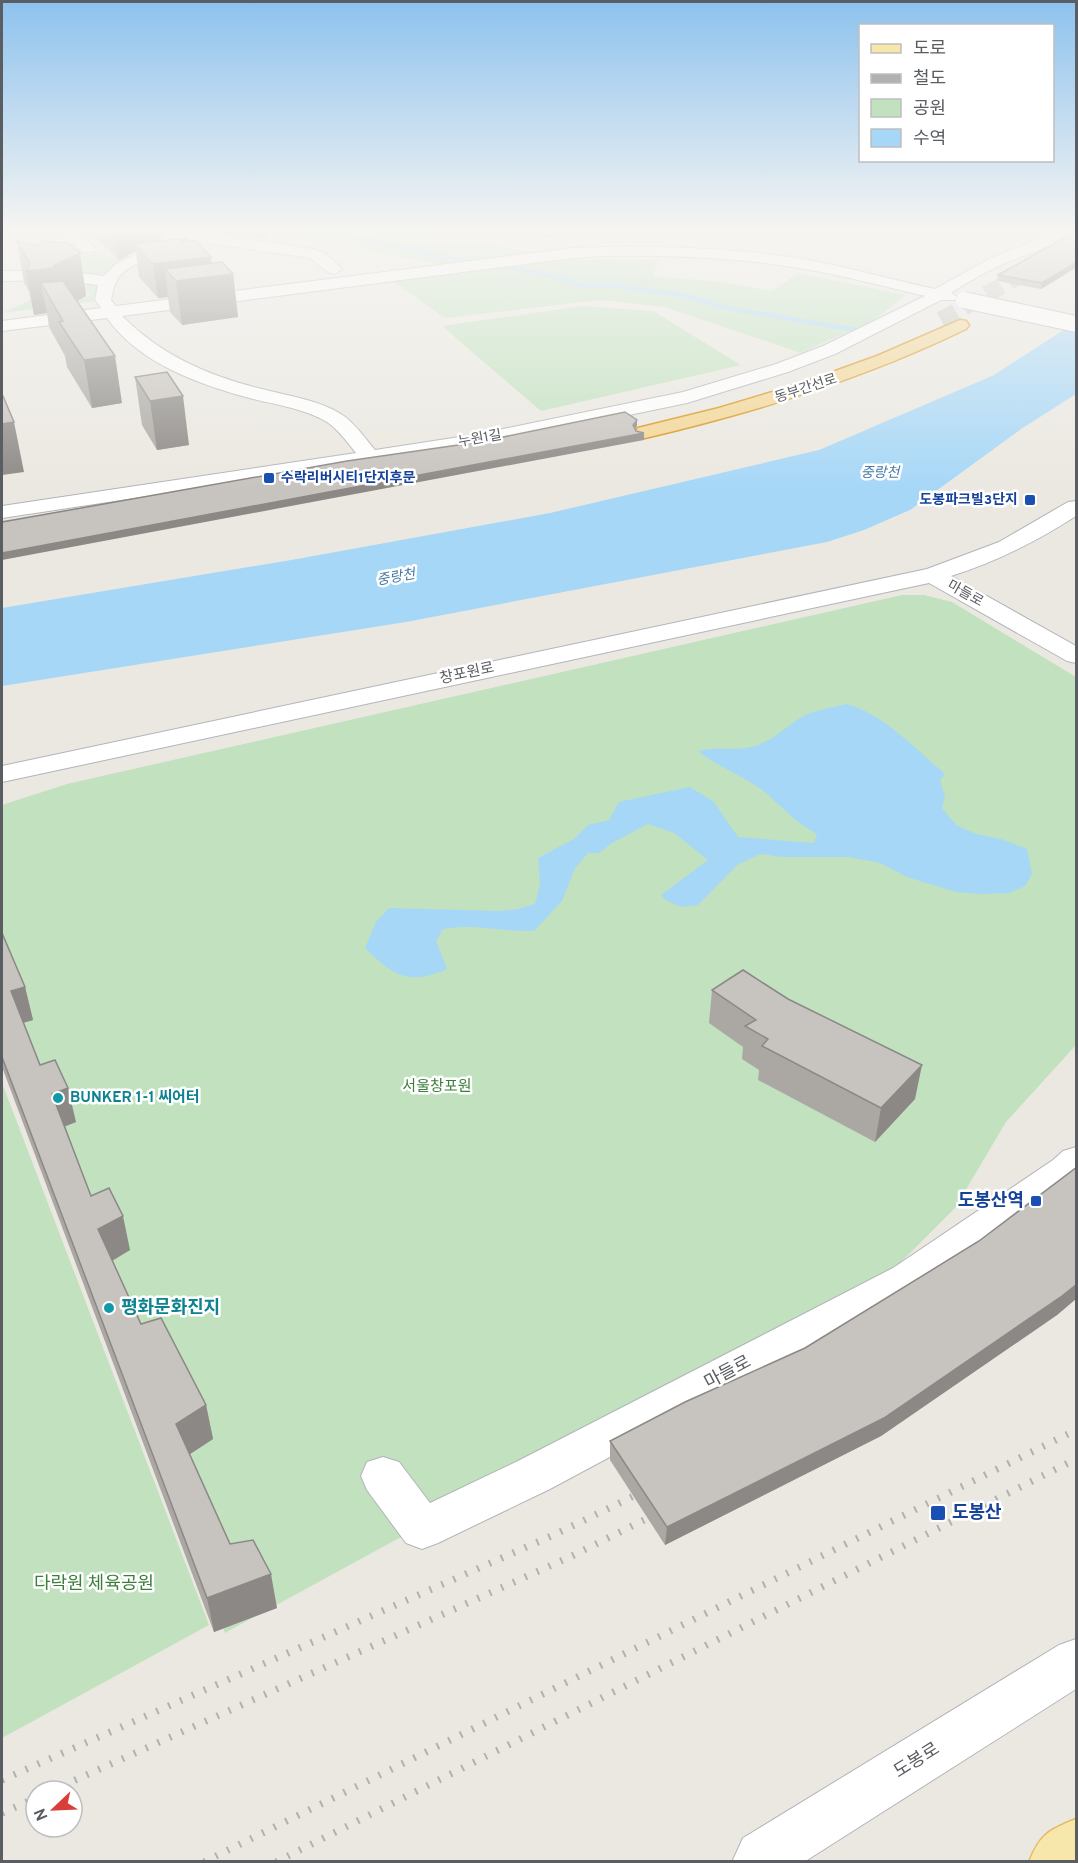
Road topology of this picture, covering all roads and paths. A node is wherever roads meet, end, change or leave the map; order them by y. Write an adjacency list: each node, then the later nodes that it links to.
1 (80, 316): 7 (street)
2 (115, 316): 9 (street)
3 (897, 316): 9 (street, 누원1길)
4 (1039, 316): 6 (street, bridge)
5 (950, 323): 8 (highway, 동부간선로)
6 (1077, 324)
7 (2, 326)
8 (638, 427)
9 (370, 457): 11 (street, 누원1길)
10 (1077, 507): 12 (street, 마들로)
11 (2, 512)
12 (932, 575): 13 (street, 마들로); 14 (street, 창포원로)
13 (1077, 656)
14 (2, 774)
15 (1071, 1165): 16 (street, 마들로)
16 (383, 1476)
17 (1077, 1662): 19 (street, 도봉로)
18 (1077, 1847): 20 (main road)
19 (759, 1862)
20 (1057, 1862)

